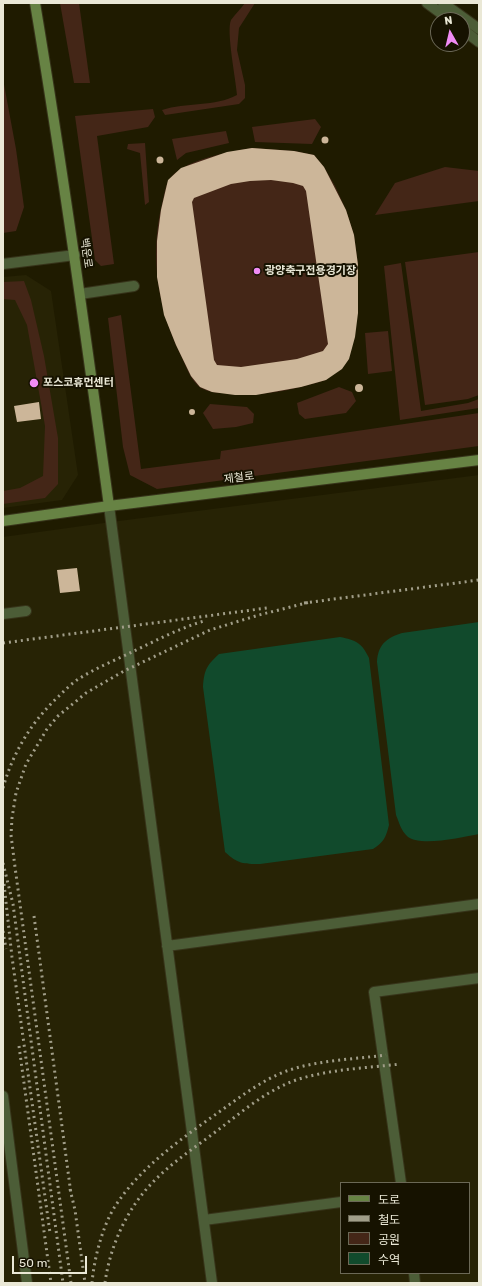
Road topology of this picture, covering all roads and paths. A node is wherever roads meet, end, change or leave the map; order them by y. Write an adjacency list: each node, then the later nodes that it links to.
1 (35, 3): 8 (main road, 백운로)
2 (427, 3): 4 (street)
3 (443, 3): 5 (street)
4 (439, 12)
5 (479, 29)
6 (470, 35): 7 (street)
7 (479, 42)
8 (75, 256): 9 (street); 11 (main road, 백운로)
9 (3, 264)
10 (134, 286): 11 (street)
11 (80, 294): 13 (main road, 백운로)
12 (479, 460): 13 (main road, 제철로)
13 (109, 506): 14 (main road, 제철로); 18 (street)
14 (3, 521)
15 (26, 611): 16 (street)
16 (3, 614)
17 (479, 904): 18 (street)
18 (167, 946): 23 (street)
19 (479, 978): 21 (street)
20 (3, 1096): 24 (street)
21 (401, 1182)
22 (340, 1202): 23 (street)
23 (204, 1220): 25 (street)
24 (27, 1283)
25 (212, 1283)

